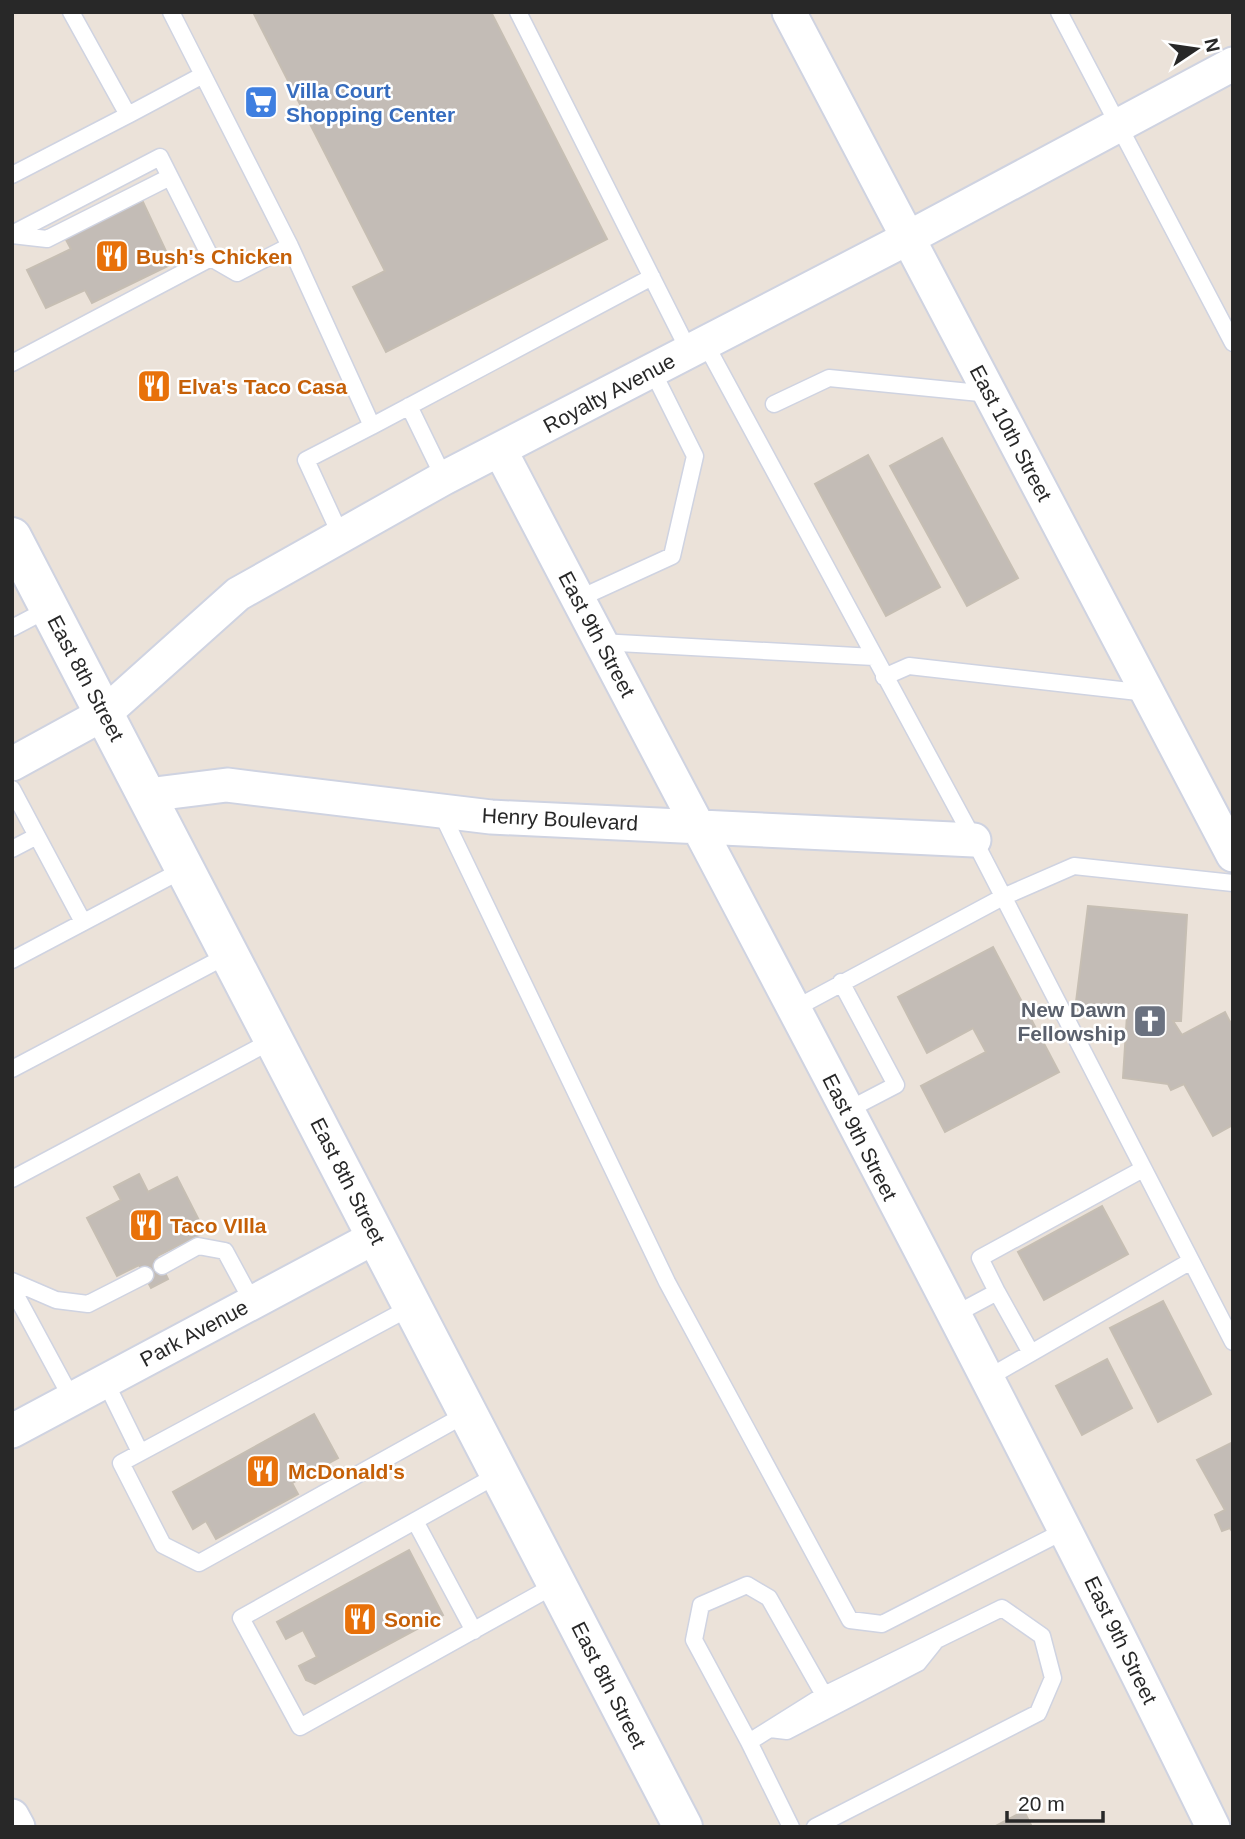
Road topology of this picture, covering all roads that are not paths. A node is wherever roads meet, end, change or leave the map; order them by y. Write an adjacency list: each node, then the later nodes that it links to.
1 (71, 12): 8 (lane)
2 (171, 12): 7 (lane)
3 (519, 12): 16 (lane)
4 (789, 12): 13 (street, East 10th Street)
5 (1059, 12): 9 (lane)
6 (1233, 64): 9 (street, Royalty Avenue)
7 (203, 75): 8 (lane); 14 (lane)
8 (128, 115): 10 (lane)
9 (1119, 125): 13 (street, Royalty Avenue); 17 (lane)
10 (12, 175)
11 (170, 177): 12 (lane); 12 (lane); 15 (lane)
12 (12, 235)
13 (908, 237): 18 (street, Royalty Avenue); 21 (street, East 10th Street)
14 (290, 247): 15 (lane); 24 (lane)
15 (211, 258): 19 (lane)
16 (652, 277): 18 (lane); 23 (lane)
17 (1233, 343)
18 (697, 347): 20 (street, Royalty Avenue); 33 (lane)
19 (12, 363)
20 (652, 370): 25 (street, Royalty Avenue); 29 (lane)
21 (990, 394): 22 (lane); 35 (street, East 10th Street)
22 (774, 404)
23 (409, 406): 24 (lane); 26 (lane)
24 (372, 426): 27 (lane)
25 (500, 450): 26 (street, Royalty Avenue); 29 (street, East 9th Street)
26 (444, 478): 27 (street, Royalty Avenue)
27 (341, 536): 36 (street, Royalty Avenue)
28 (12, 537): 30 (main road, East 8th Street)
29 (578, 599): 32 (street, East 9th Street)
30 (50, 608): 31 (lane); 36 (main road, East 8th Street)
31 (12, 628)
32 (600, 642): 33 (lane); 41 (street, East 9th Street)
33 (874, 657): 34 (lane)
34 (884, 677): 35 (lane); 43 (lane)
35 (1148, 693): 45 (street, East 10th Street)
36 (105, 713): 37 (street, Royalty Avenue); 39 (main road, East 8th Street)
37 (12, 764)
38 (12, 789): 42 (lane)
39 (147, 795): 40 (street, Henry Boulevard); 46 (main road, East 8th Street)
40 (441, 812): 41 (street, Henry Boulevard); 79 (lane)
41 (700, 825): 43 (street, Henry Boulevard); 53 (street, East 9th Street)
42 (37, 836): 44 (lane); 49 (lane)
43 (974, 840): 48 (lane)
44 (12, 849)
45 (1233, 855)
46 (186, 868): 49 (lane); 50 (main road, East 8th Street)
47 (1233, 883): 48 (lane)
48 (1003, 897): 52 (lane); 57 (lane)
49 (83, 922): 51 (lane)
50 (230, 954): 54 (main road, East 8th Street); 55 (lane)
51 (12, 960)
52 (841, 982): 53 (lane); 56 (lane)
53 (794, 1009): 56 (street, East 9th Street)
54 (275, 1039): 58 (lane); 59 (main road, East 8th Street)
55 (12, 1069)
56 (846, 1111): 68 (street, East 9th Street)
57 (1143, 1169): 60 (lane); 65 (lane)
58 (12, 1180)
59 (376, 1236): 66 (street, Park Avenue); 67 (main road, East 8th Street)
60 (1191, 1261): 69 (lane); 70 (lane)
61 (162, 1266): 66 (lane)
62 (145, 1275): 63 (lane)
63 (12, 1281)
64 (12, 1288): 73 (lane)
65 (997, 1292): 68 (lane); 70 (lane)
66 (252, 1301): 72 (street, Park Avenue)
67 (413, 1306): 74 (main road, East 8th Street); 76 (lane)
68 (952, 1316): 71 (street, East 9th Street)
69 (1233, 1342)
70 (1031, 1353): 71 (lane)
71 (986, 1379): 79 (street, East 9th Street)
72 (105, 1381): 73 (street, Park Avenue); 76 (lane)
73 (72, 1399): 75 (street, Park Avenue)
74 (468, 1413): 76 (lane); 77 (main road, East 8th Street)
75 (12, 1431)
76 (140, 1452)
77 (499, 1474): 78 (lane); 80 (main road, East 8th Street)
78 (415, 1521): 81 (lane); 81 (lane)
79 (1066, 1530): 91 (street, East 9th Street)
80 (557, 1584): 81 (lane); 88 (main road, East 8th Street)
81 (474, 1631)
82 (938, 1639): 83 (lane); 84 (lane); 90 (lane)
83 (824, 1695): 84 (lane); 85 (lane)
84 (770, 1729): 85 (lane)
85 (749, 1742): 89 (lane)
86 (12, 1816): 87 (street)
87 (18, 1827)
88 (682, 1827)
89 (791, 1827)
90 (815, 1827)
91 (1213, 1827)

